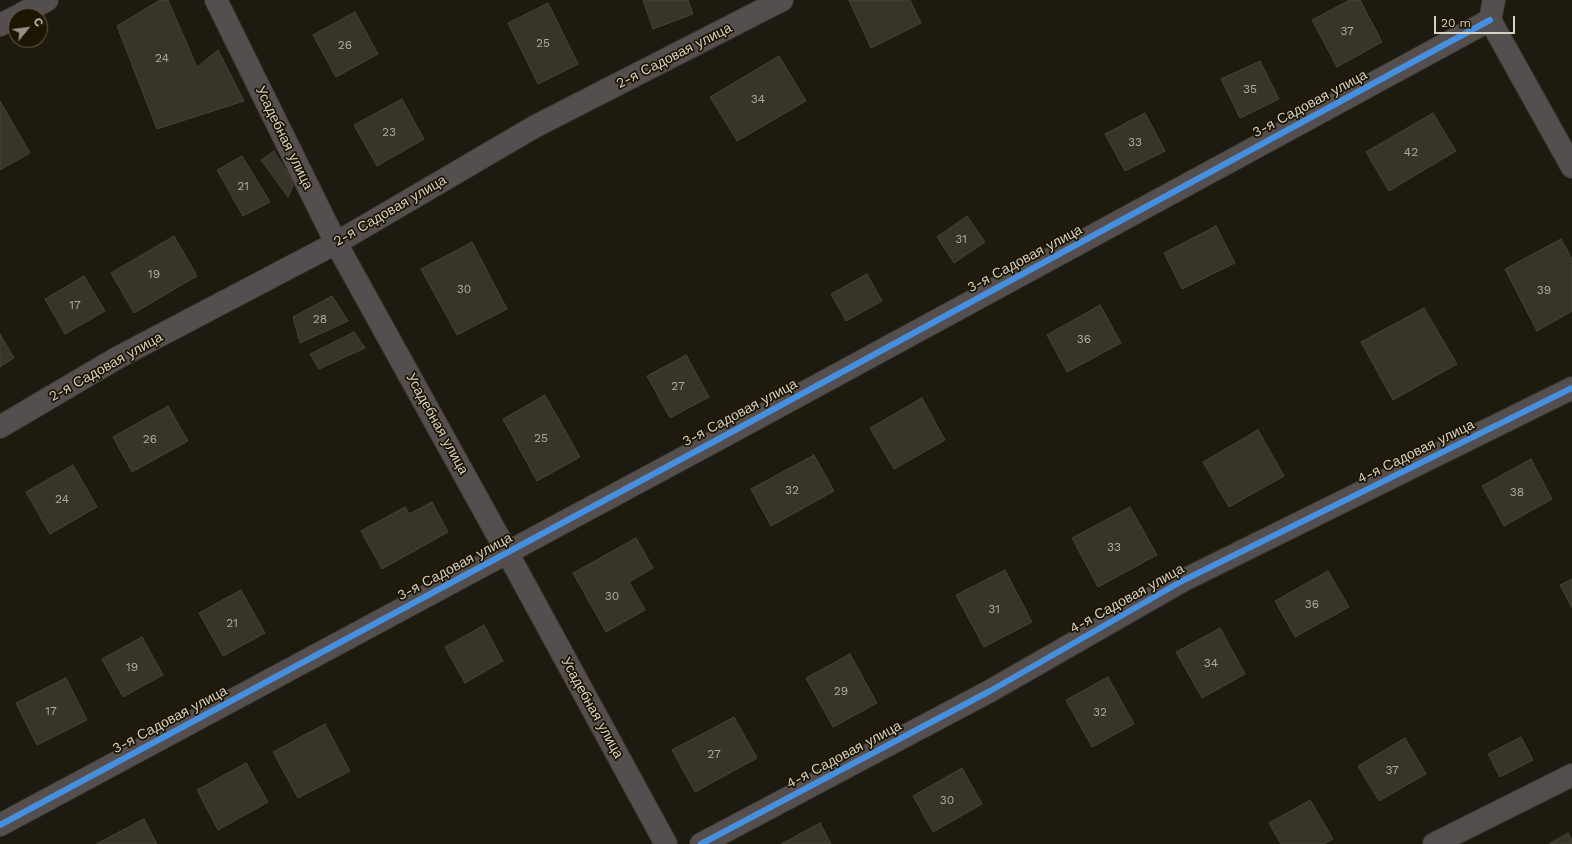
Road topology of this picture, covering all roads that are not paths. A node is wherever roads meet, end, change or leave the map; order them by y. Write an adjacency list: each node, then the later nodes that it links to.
1 (48, 0): 4 (street)
2 (216, 0): 7 (street, Усадебная улица)
3 (782, 0): 7 (street, 2-я Садовая улица)
4 (32, 8)
5 (1492, 10): 6 (street); 10 (street, 3-я Садовая улица)
6 (1572, 167)
7 (336, 243): 9 (street, 2-я Садовая улица); 10 (street, Усадебная улица)
8 (1572, 388): 14 (street, 4-я Садовая улица)
9 (0, 427)
10 (508, 552): 12 (street, 3-я Садовая улица); 13 (street, Усадебная улица)
11 (1572, 775): 15 (street)
12 (0, 825)
13 (666, 844)
14 (701, 844)
15 (1434, 844)

